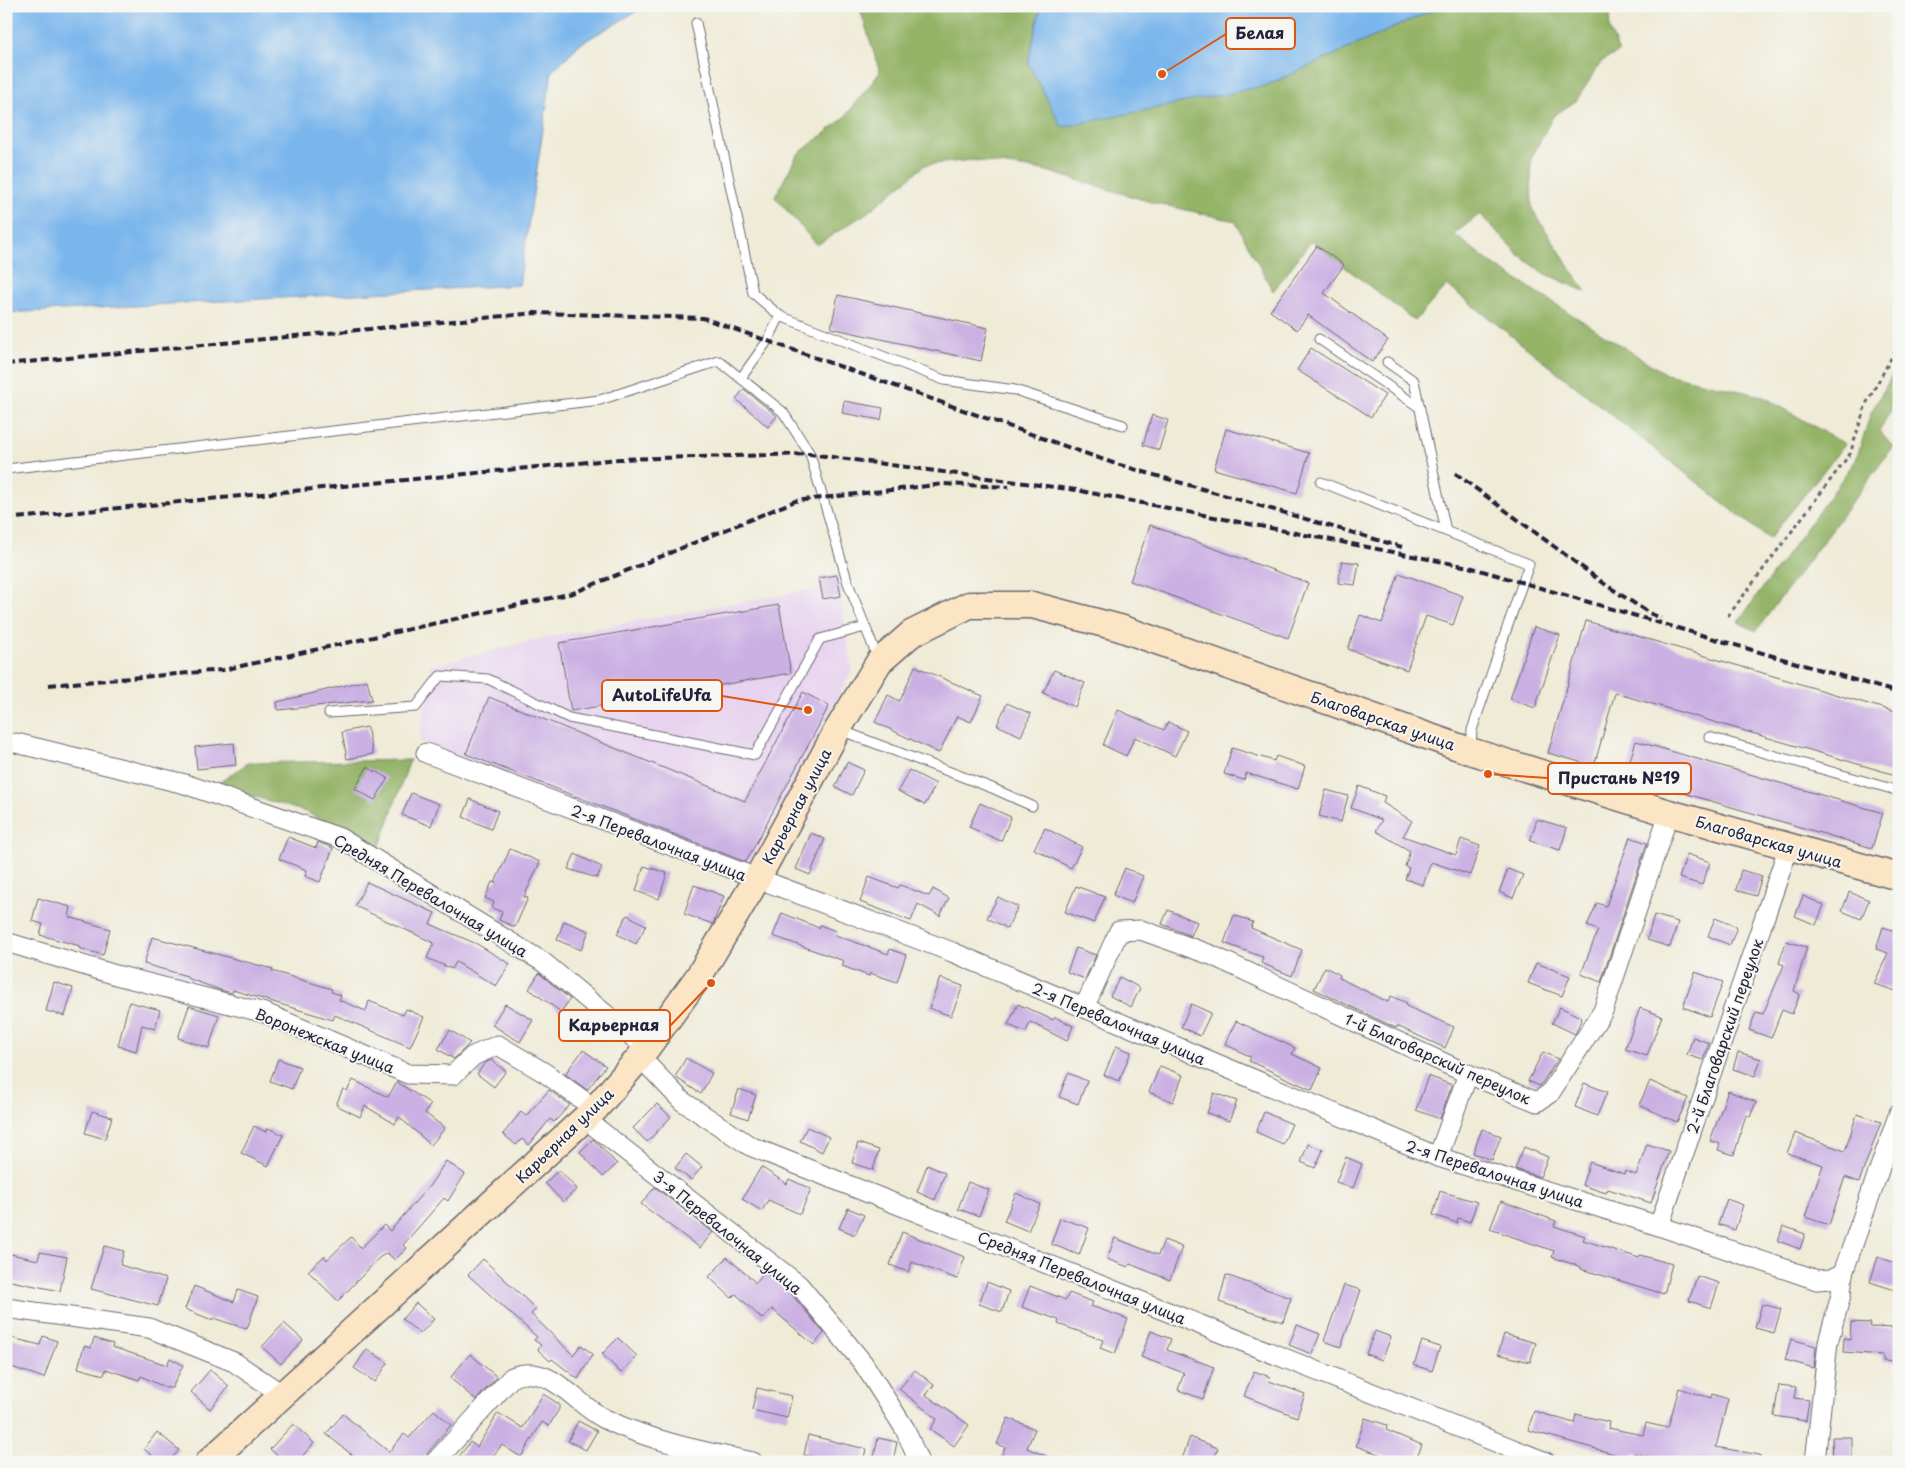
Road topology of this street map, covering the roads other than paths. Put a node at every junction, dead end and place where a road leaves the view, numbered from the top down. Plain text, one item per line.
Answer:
1 (696, 23) dead end
2 (780, 316) junction
3 (1319, 339) dead end
4 (1387, 362) dead end
5 (741, 378) junction
6 (1419, 407) junction
7 (1123, 425) dead end
8 (6, 468) edge
9 (1321, 482) dead end
10 (1446, 532) junction
11 (865, 627) junction
12 (879, 662) junction
13 (329, 714) dead end
14 (838, 729) junction
15 (1709, 737) dead end
16 (11, 743) edge
17 (1470, 751) junction
18 (426, 753) dead end
19 (1899, 791) edge
20 (1032, 806) dead end
21 (1669, 812) junction
22 (1789, 846) junction
23 (1899, 877) edge
24 (756, 879) junction
25 (6, 942) edge
26 (1084, 1008) junction
27 (643, 1052) junction
28 (1468, 1074) junction
29 (1899, 1113) edge
30 (590, 1114) junction
31 (1438, 1157) junction
32 (1659, 1226) junction
33 (1843, 1274) junction
34 (6, 1308) edge
35 (283, 1395) junction
36 (209, 1462) edge
37 (435, 1462) edge
38 (752, 1462) edge
39 (918, 1462) edge
40 (1546, 1462) edge
41 (1815, 1462) edge

1 - 2 lane
2 - 5 lane
2 - 7 lane
3 - 6 lane
4 - 6 lane
5 - 8 lane
5 - 11 lane
6 - 10 lane
9 - 10 lane
10 - 17 lane
11 - 12 lane
11 - 13 lane
12 - 14 street, Карьерная улица
12 - 17 street, Благоварская улица
14 - 20 lane
14 - 24 street, Карьерная улица
15 - 19 lane
16 - 27 street, Средняя Перевалочная улица
17 - 21 street, Благоварская улица
18 - 24 street, 2-я Перевалочная улица
21 - 22 street, Благоварская улица
21 - 28 street, 1-й Благоварский переулок
22 - 23 street, Благоварская улица
22 - 32 street, 2-й Благоварский переулок
24 - 26 street, 2-я Перевалочная улица
24 - 27 street, Карьерная улица
25 - 30 street, Воронежская улица
26 - 28 street, 1-й Благоварский переулок
26 - 31 street, 2-я Перевалочная улица
27 - 30 street, Карьерная улица
27 - 40 street, Средняя Перевалочная улица
28 - 31 street
29 - 33 street
30 - 35 street, Карьерная улица
30 - 39 street, 3-я Перевалочная улица
31 - 32 street, 2-я Перевалочная улица
32 - 33 street, 2-я Перевалочная улица
33 - 41 street
34 - 35 street
35 - 36 street, Карьерная улица
37 - 38 street

